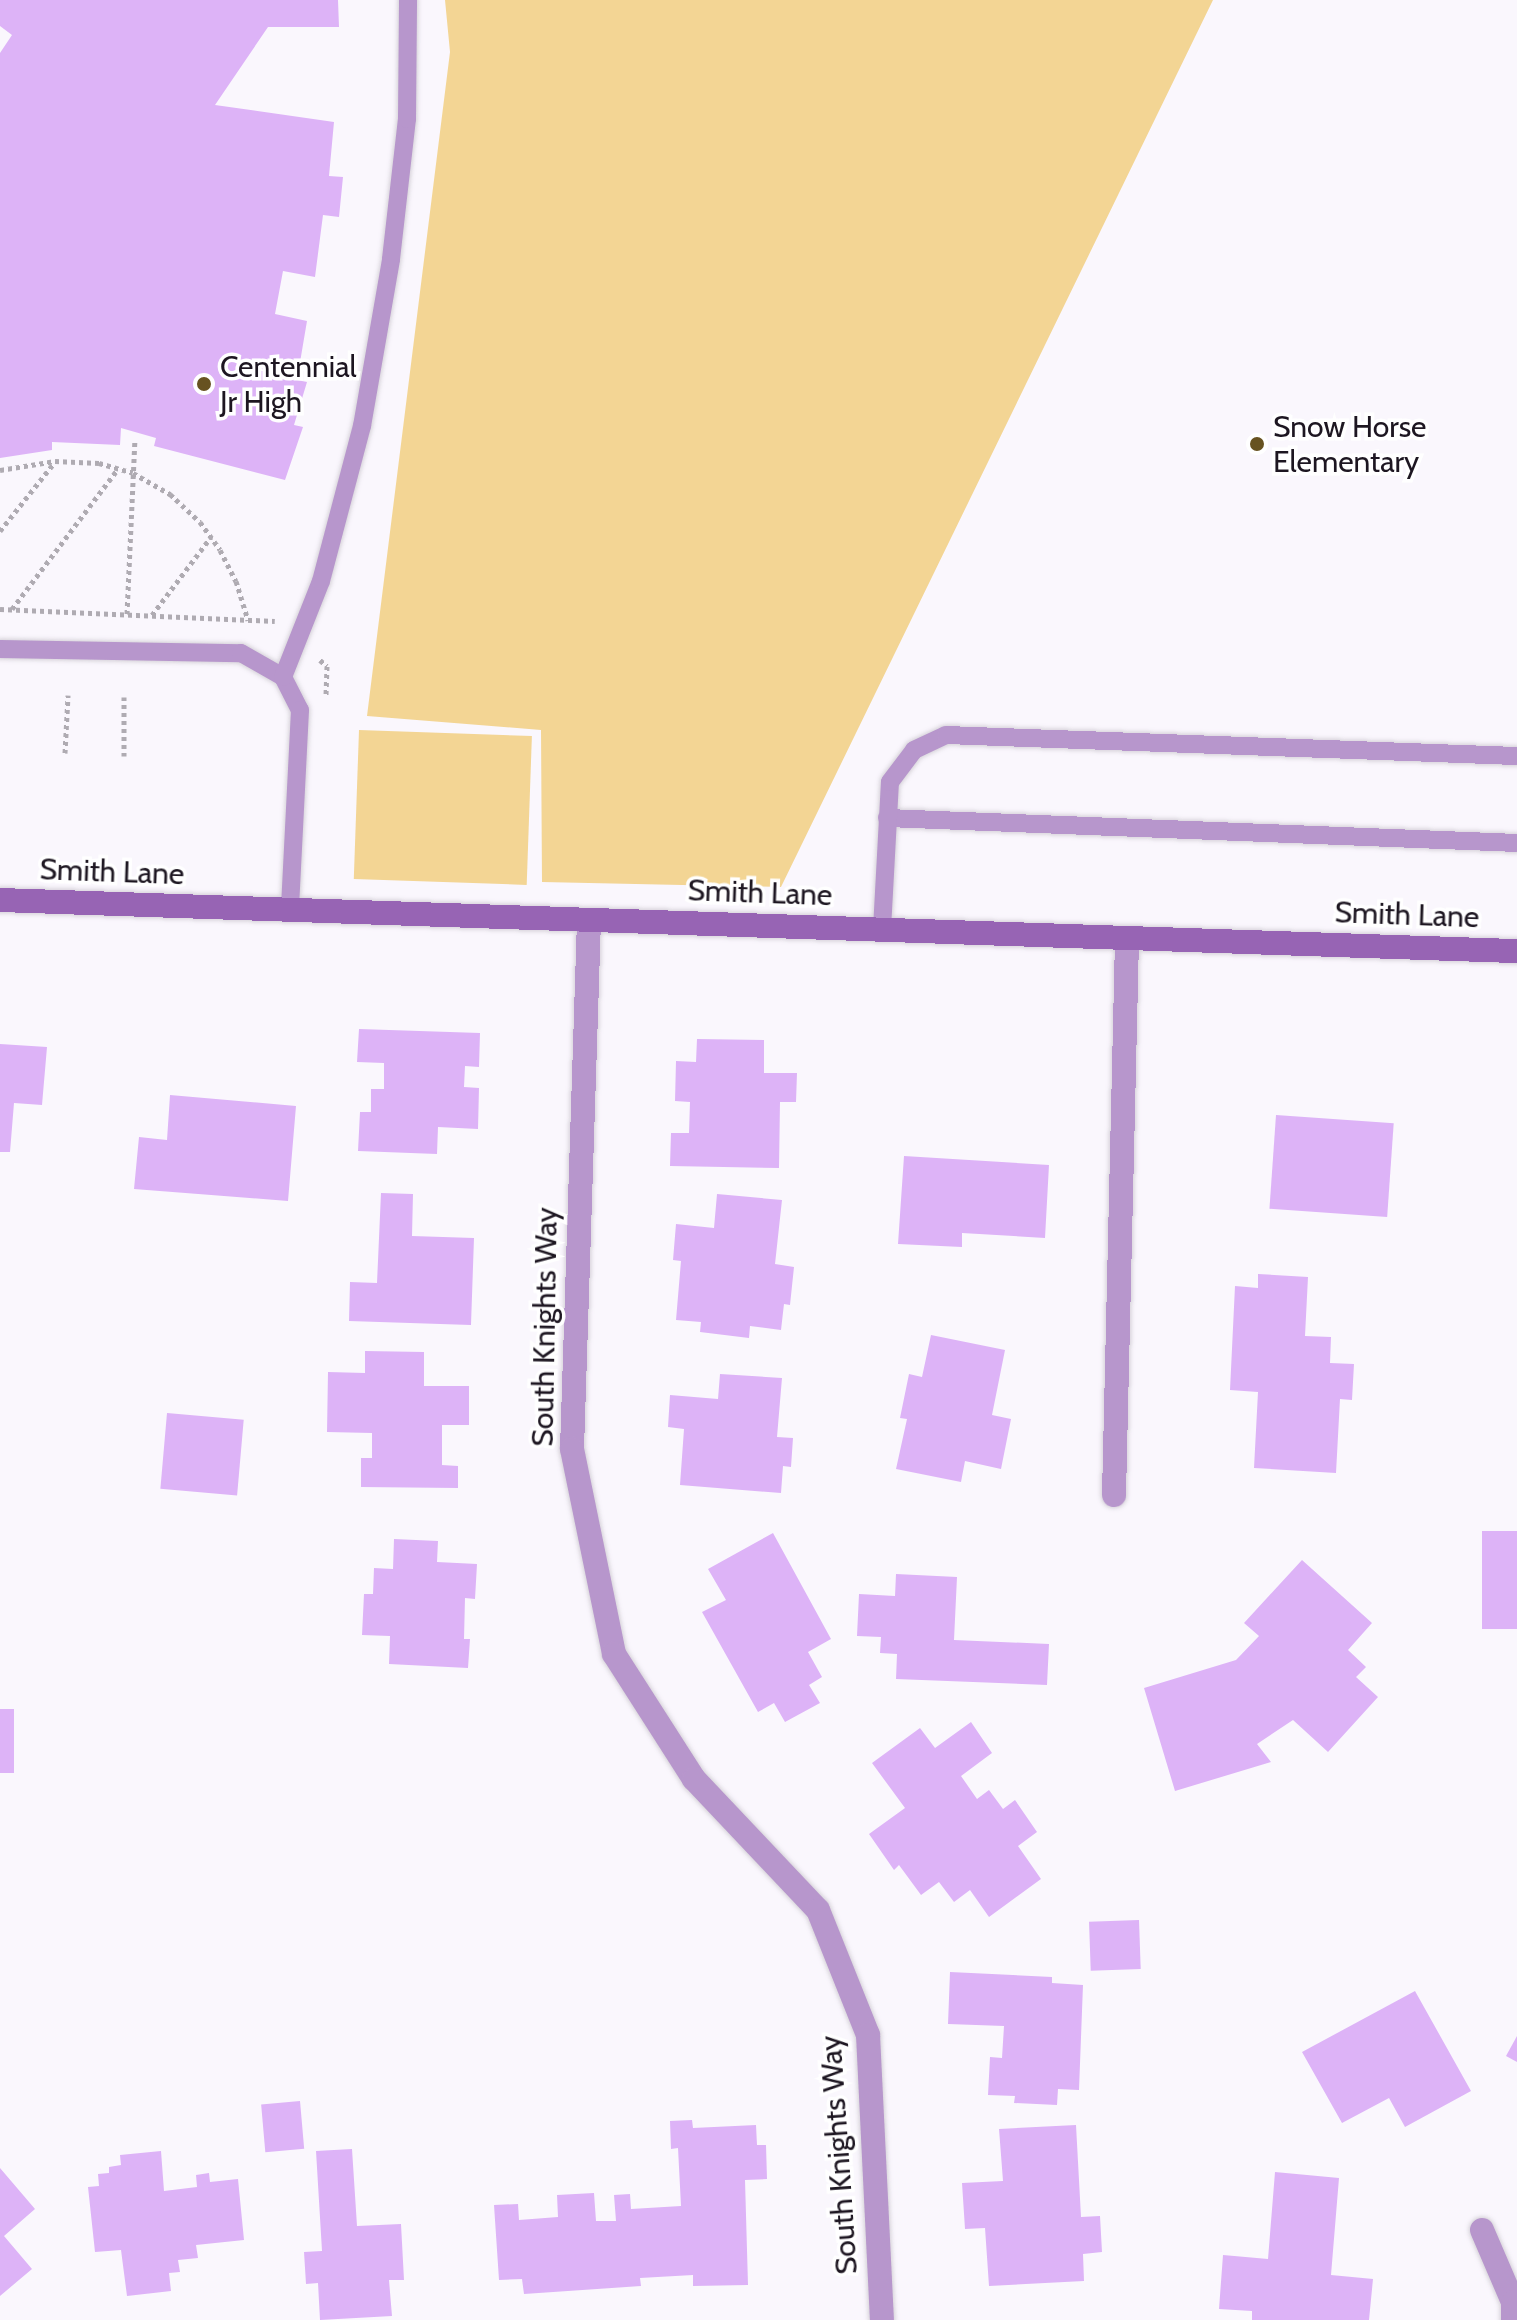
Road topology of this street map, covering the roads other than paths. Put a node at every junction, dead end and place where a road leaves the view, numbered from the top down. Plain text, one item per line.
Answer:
1 (408, 0) edge
2 (0, 649) edge
3 (283, 677) junction
4 (1517, 756) edge
5 (887, 818) junction
6 (1517, 843) edge
7 (0, 900) edge
8 (290, 909) junction
9 (589, 920) junction
10 (882, 929) junction
11 (1127, 938) junction
12 (1517, 951) edge
13 (1114, 1495) dead end
14 (1482, 2230) dead end
15 (882, 2320) edge
16 (1513, 2320) edge

1 - 3 lane
2 - 3 lane
3 - 8 lane
4 - 5 lane
5 - 6 lane
5 - 10 lane
7 - 8 street, Smith Lane
8 - 9 street, Smith Lane
9 - 10 street, Smith Lane
9 - 15 street, South Knights Way
10 - 11 street, Smith Lane
11 - 12 street, Smith Lane
11 - 13 street
14 - 16 street

